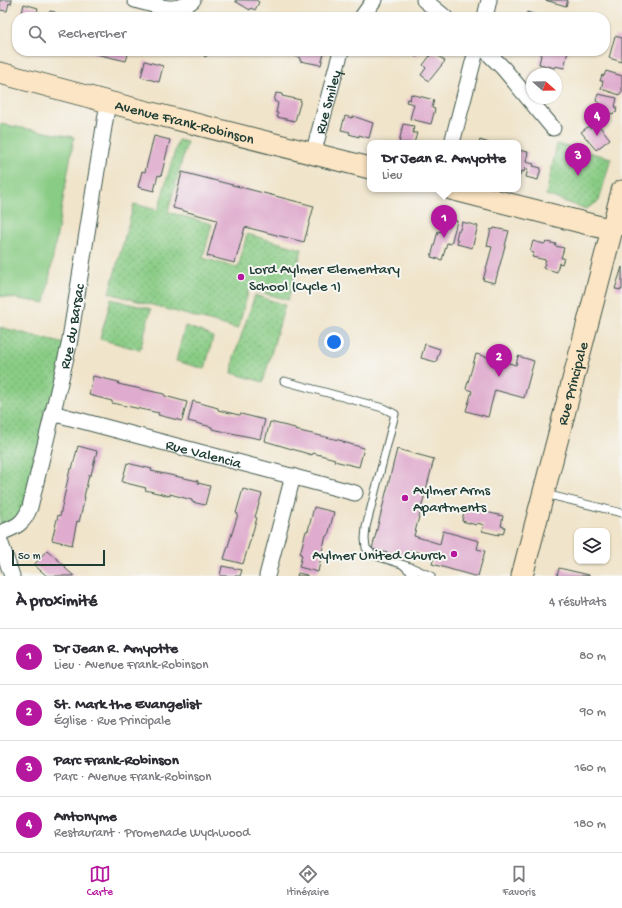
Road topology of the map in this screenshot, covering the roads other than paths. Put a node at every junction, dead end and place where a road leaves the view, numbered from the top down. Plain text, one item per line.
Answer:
1 (135, 0) edge
2 (193, 0) edge
3 (374, 0) edge
4 (424, 0) edge
5 (489, 0) edge
6 (366, 12) edge
7 (439, 12) edge
8 (486, 12) edge
9 (340, 56) edge
10 (475, 56) edge
11 (491, 56) edge
12 (0, 73) edge
13 (108, 102) junction
14 (553, 128) dead end
15 (453, 140) edge
16 (313, 154) junction
17 (367, 167) edge
18 (622, 191) edge
19 (463, 192) edge
20 (617, 231) edge
21 (284, 381) dead end
22 (52, 413) junction
23 (293, 476) junction
24 (355, 493) dead end
25 (543, 494) junction
26 (622, 513) edge
27 (0, 533) edge
28 (0, 541) edge
29 (402, 564) junction
30 (12, 576) edge
31 (267, 576) edge
32 (415, 576) edge
33 (431, 576) edge
34 (522, 576) edge

1 - 2 street
3 - 6 street
4 - 7 street
5 - 8 street
9 - 16 street, Rue Smiley
10 - 15 street
11 - 14 street
12 - 13 main road, Avenue Frank-Robinson
13 - 16 main road, Avenue Frank-Robinson
13 - 22 street, Rue du Barsac
16 - 17 main road, Avenue Frank-Robinson
18 - 20 main road, Rue Principale
19 - 20 main road
20 - 25 main road, Rue Principale
21 - 29 lane
22 - 23 street, Rue Valencia
22 - 27 street, Rue du Barsac
23 - 24 street, Rue Valencia
23 - 31 street
25 - 26 lane
25 - 34 main road, Rue Principale
28 - 30 street
29 - 32 lane
29 - 33 lane

